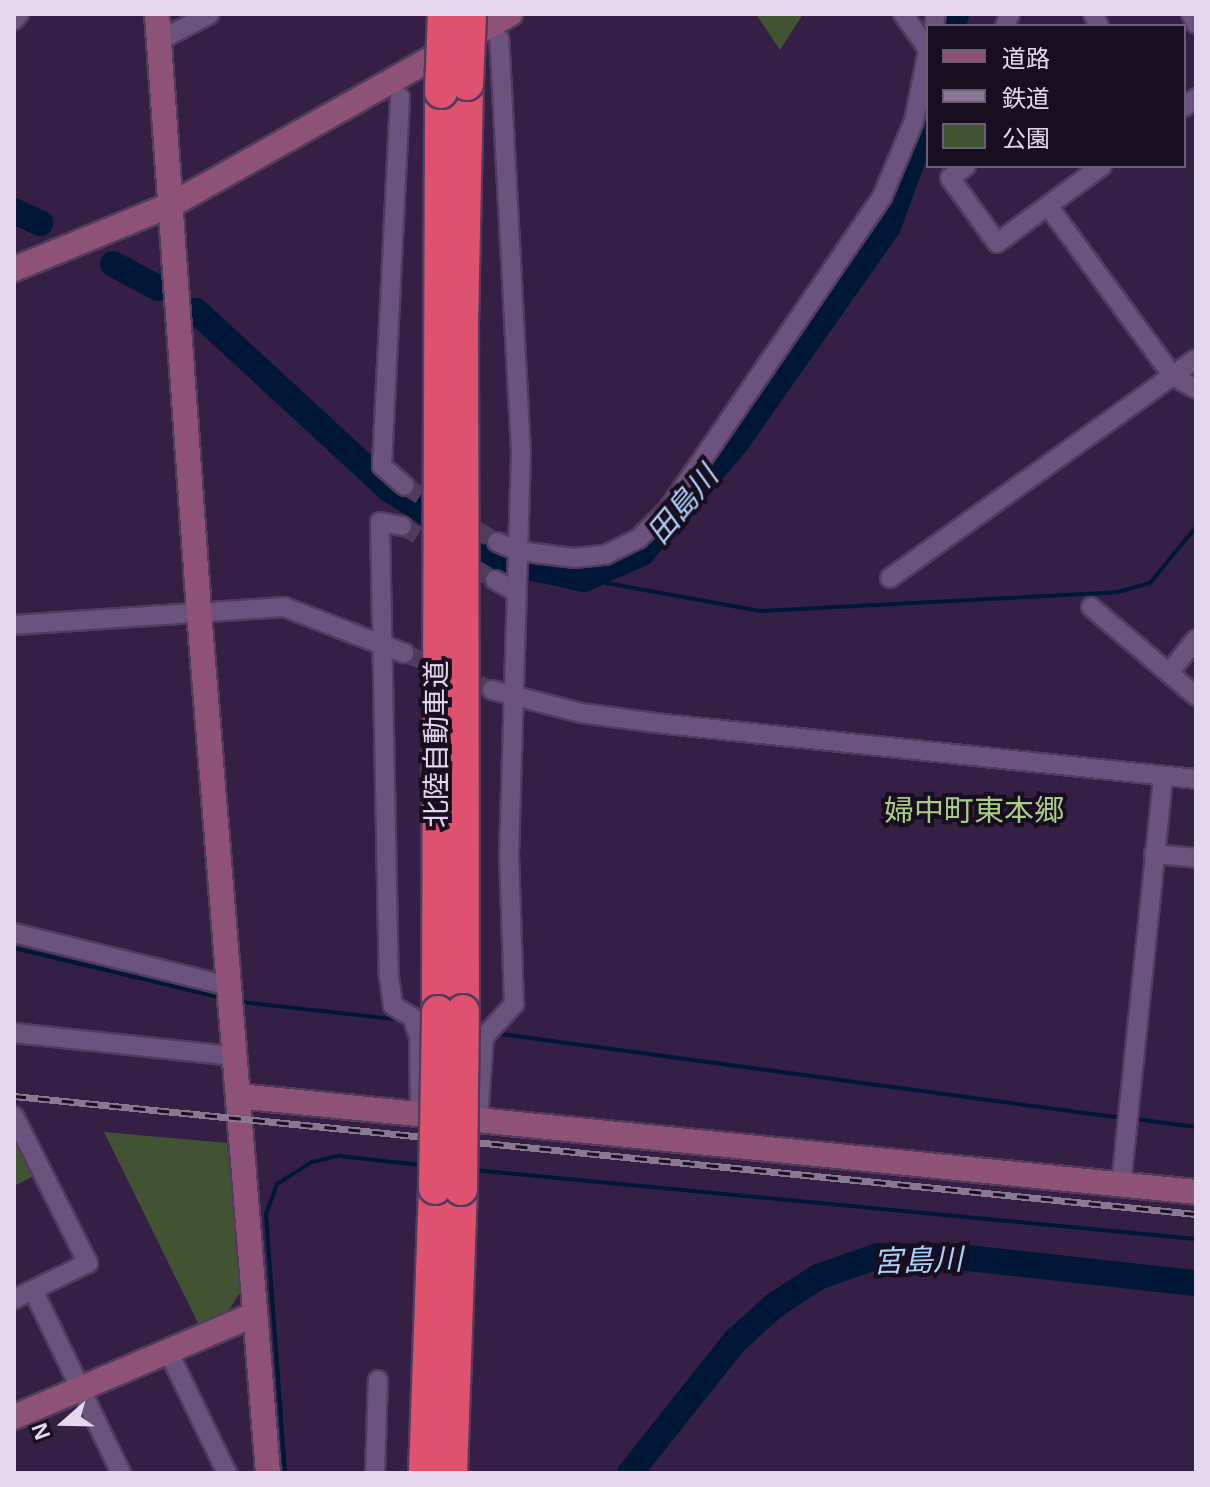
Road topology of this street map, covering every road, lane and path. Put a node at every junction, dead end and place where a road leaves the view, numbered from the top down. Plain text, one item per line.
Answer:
1 (19, 14) edge
2 (157, 14) edge
3 (210, 14) edge
4 (444, 14) edge
5 (470, 14) edge
6 (510, 14) edge
7 (903, 14) edge
8 (1191, 14) edge
9 (14, 20) edge
10 (1196, 24) edge
11 (499, 39) dead end
12 (160, 40) junction
13 (926, 46) edge
14 (926, 59) edge
15 (454, 88) junction
16 (400, 97) dead end
17 (963, 168) edge
18 (1094, 168) edge
19 (173, 204) junction
20 (1048, 206) junction
21 (14, 269) edge
22 (1196, 359) edge
23 (1173, 376) junction
24 (1196, 389) edge
25 (405, 486) tunnel mouth
26 (402, 526) dead end
27 (497, 542) tunnel mouth
28 (518, 551) junction
29 (890, 578) dead end
30 (495, 580) tunnel mouth
31 (517, 592) junction
32 (1091, 607) dead end
33 (199, 612) junction
34 (14, 625) edge
35 (1196, 639) edge
36 (380, 641) junction
37 (404, 653) tunnel mouth
38 (1169, 673) junction
39 (492, 690) tunnel mouth
40 (1196, 696) edge
41 (515, 697) junction
42 (1163, 777) junction
43 (1196, 779) edge
44 (1154, 854) junction
45 (1196, 858) edge
46 (14, 933) edge
47 (228, 986) junction
48 (14, 1033) edge
49 (234, 1056) junction
50 (238, 1096) junction
51 (420, 1114) junction
52 (14, 1116) edge
53 (478, 1120) junction
54 (1121, 1185) junction
55 (448, 1189) junction
56 (1196, 1192) edge
57 (33, 1290) junction
58 (14, 1299) edge
59 (255, 1314) junction
60 (168, 1351) junction
61 (378, 1380) dead end
62 (78, 1390) junction
63 (14, 1417) edge
64 (121, 1473) edge
65 (227, 1473) edge
66 (268, 1473) edge
67 (375, 1473) edge
68 (425, 1473) edge
69 (451, 1473) edge

1 - 9 street
2 - 12 street
3 - 12 street
4 - 15 highway, 北陸自動車道, bridge
5 - 15 highway, 北陸自動車道, bridge
6 - 19 street
7 - 13 street
8 - 10 street
11 - 28 street
12 - 19 street
14 - 28 street
15 - 55 highway, 北陸自動車道, bridge
16 - 25 street
17 - 20 street
18 - 20 street
19 - 21 street
19 - 33 street
20 - 23 street
22 - 23 street
23 - 24 street
23 - 29 street
26 - 36 street
27 - 28 street
28 - 31 street
30 - 31 street
31 - 41 street
32 - 38 street
33 - 34 street
33 - 36 street
33 - 47 street
35 - 38 street
36 - 37 street
36 - 51 street
38 - 40 street
39 - 41 street
41 - 42 street
41 - 53 street
42 - 43 street
42 - 44 street
44 - 45 street
44 - 54 street
46 - 47 street
47 - 49 street
48 - 49 street
49 - 50 street
50 - 51 street
50 - 59 street
51 - 53 street
52 - 57 street
53 - 54 street
54 - 56 street
55 - 68 highway, 北陸自動車道
55 - 69 highway, 北陸自動車道
57 - 58 street
57 - 62 street
59 - 60 street
59 - 66 street
60 - 62 street
60 - 65 street
61 - 67 street
62 - 63 street
62 - 64 street

